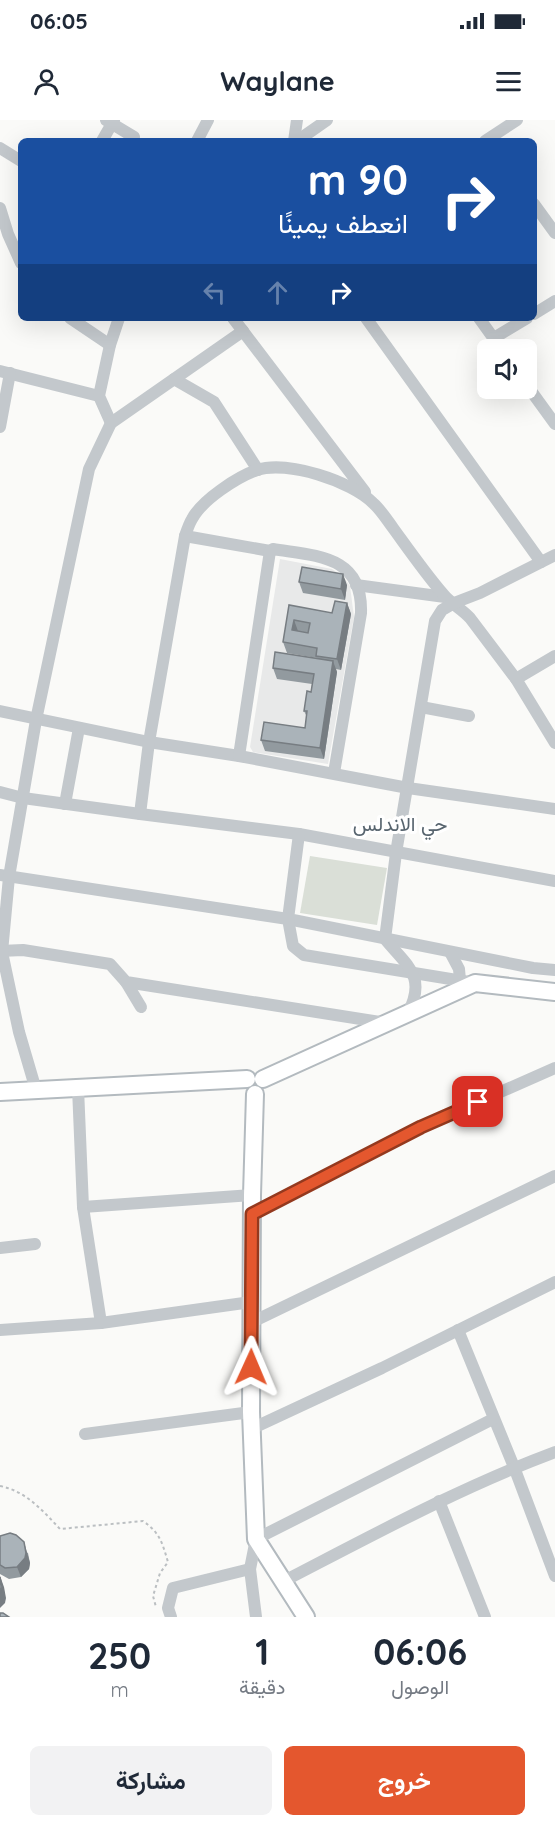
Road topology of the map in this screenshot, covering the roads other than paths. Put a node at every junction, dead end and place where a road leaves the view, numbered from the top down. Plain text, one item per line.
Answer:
1 (208, 120) edge
2 (297, 120) edge
3 (517, 120) edge
4 (110, 121) edge
5 (320, 122) edge
6 (134, 137) dead end
7 (103, 138) edge
8 (199, 138) edge
9 (296, 138) edge
10 (300, 138) edge
11 (490, 138) edge
12 (0, 148) edge
13 (18, 159) edge
14 (0, 208) edge
15 (537, 208) edge
16 (555, 233) edge
17 (18, 256) edge
18 (555, 301) edge
19 (537, 312) edge
20 (75, 321) edge
21 (118, 321) edge
22 (235, 321) edge
23 (368, 321) edge
24 (481, 321) edge
25 (522, 321) edge
26 (243, 331) junction
27 (494, 338) joint
28 (111, 345) junction
29 (5, 372) edge
30 (174, 379) junction
31 (99, 396) junction
32 (537, 399) edge
33 (111, 423) junction
34 (555, 423) edge
35 (0, 427) edge
36 (258, 470) junction
37 (373, 502) junction
38 (185, 536) junction
39 (270, 551) junction
40 (555, 555) edge
41 (541, 562) junction
42 (356, 585) junction
43 (449, 600) junction
44 (555, 656) edge
45 (516, 679) junction
46 (421, 707) junction
47 (0, 711) edge
48 (469, 716) dead end
49 (36, 720) junction
50 (79, 728) junction
51 (149, 742) junction
52 (555, 742) edge
53 (239, 756) junction
54 (334, 773) junction
55 (408, 788) junction
56 (0, 792) edge
57 (23, 798) junction
58 (65, 804) junction
59 (555, 810) edge
60 (140, 814) junction
61 (299, 834) junction
62 (396, 853) junction
63 (5, 876) edge
64 (555, 881) edge
65 (288, 920) junction
66 (385, 939) junction
67 (1, 952) edge
68 (450, 952) junction
69 (555, 970) edge
70 (412, 972) junction
71 (467, 981) junction
72 (126, 982) junction
73 (555, 992) edge
74 (141, 1008) dead end
75 (408, 1013) junction
76 (387, 1023) junction
77 (555, 1068) edge
78 (255, 1084) junction
79 (78, 1088) junction
80 (36, 1090) junction
81 (0, 1092) edge
82 (555, 1176) edge
83 (252, 1195) junction
84 (83, 1207) junction
85 (252, 1214) junction
86 (35, 1244) dead end
87 (0, 1248) edge
88 (555, 1282) edge
89 (251, 1302) junction
90 (252, 1322) junction
91 (101, 1323) junction
92 (0, 1330) edge
93 (458, 1330) junction
94 (493, 1419) junction
95 (251, 1420) junction
96 (85, 1434) dead end
97 (555, 1452) edge
98 (514, 1467) junction
99 (439, 1501) junction
100 (256, 1539) junction
101 (250, 1569) junction
102 (554, 1570) edge
103 (284, 1581) junction
104 (165, 1617) edge
105 (256, 1617) edge
106 (306, 1617) edge
107 (485, 1617) edge

1 - 8 street
2 - 9 street
3 - 11 street
4 - 6 street
4 - 7 street
5 - 10 street
12 - 13 street
14 - 17 street
15 - 16 street
18 - 19 street
20 - 28 street
21 - 28 street
22 - 26 street
23 - 41 street
24 - 27 street
25 - 27 street
26 - 30 street
26 - 37 street
28 - 31 street
29 - 31 street
29 - 35 street
30 - 33 street
30 - 36 street
31 - 33 street
32 - 34 street
33 - 49 street
36 - 37 street
36 - 38 street
37 - 43 street
38 - 39 street
38 - 51 street
39 - 42 street
39 - 53 street
40 - 41 street
41 - 43 street
42 - 43 street
42 - 54 street
43 - 45 street
43 - 46 street
44 - 45 street
45 - 52 street
46 - 48 street
46 - 55 street
47 - 49 street
49 - 50 street
49 - 57 street
50 - 51 street
50 - 58 street
51 - 53 street
51 - 60 street
53 - 54 street
54 - 55 street
55 - 59 street
55 - 62 street
56 - 57 street
57 - 58 street
57 - 63 street
58 - 60 street
60 - 61 street
61 - 62 street
61 - 65 street
62 - 64 street
62 - 66 street
63 - 65 street
63 - 67 street
65 - 66 street
65 - 70 street
66 - 68 street
66 - 70 street
67 - 72 street
67 - 80 street
68 - 69 street
68 - 71 street
70 - 71 street
70 - 75 street
71 - 73 main road
71 - 75 main road
72 - 74 street
72 - 76 street
75 - 76 main road
76 - 78 main road
77 - 85 street
78 - 79 main road
78 - 83 main road
79 - 80 main road
79 - 84 street
80 - 81 main road
82 - 90 street
83 - 84 street
83 - 85 main road
84 - 91 street
85 - 89 main road
86 - 87 street
88 - 93 street
89 - 90 main road
89 - 91 street
90 - 95 main road
91 - 92 street
93 - 94 street
93 - 95 street
94 - 98 street
94 - 100 street
95 - 96 street
95 - 100 main road
97 - 98 street
98 - 99 street
98 - 102 street
99 - 103 street
99 - 107 street
100 - 101 street
100 - 103 main road
101 - 104 street
101 - 105 street
103 - 106 main road

